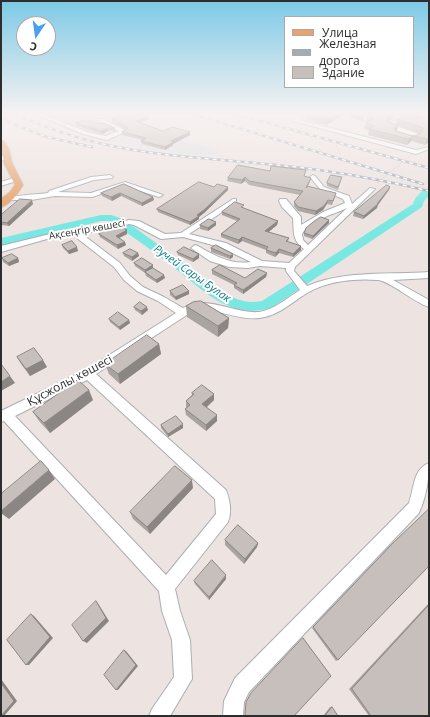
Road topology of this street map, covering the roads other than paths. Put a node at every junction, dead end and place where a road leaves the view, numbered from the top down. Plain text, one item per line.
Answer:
1 (3, 146) edge
2 (396, 146) edge
3 (427, 148) dead end
4 (4, 158) edge
5 (110, 177) dead end
6 (313, 177) dead end
7 (18, 182) junction
8 (1, 184) edge
9 (374, 186) road end
10 (160, 195) dead end
11 (36, 198) junction
12 (4, 201) edge
13 (283, 201) dead end
14 (233, 202) edge
15 (298, 232) junction
16 (76, 233) junction
17 (183, 235) junction
18 (195, 248) dead end
19 (1, 249) edge
20 (309, 249) junction
21 (260, 263) junction
22 (291, 266) junction
23 (429, 275) edge
24 (382, 278) junction
25 (305, 290) junction
26 (429, 304) edge
27 (182, 312) junction
28 (88, 374) junction
29 (4, 416) edge
30 (429, 469) edge
31 (166, 587) junction
32 (159, 716) edge
33 (233, 716) edge

1 - 4 main road
2 - 3 street
4 - 7 main road
5 - 11 street
6 - 15 street
7 - 8 street
7 - 12 main road
9 - 20 street
10 - 11 street
11 - 12 street
13 - 15 street
14 - 17 street, Ақсеңгір көшесі
15 - 20 street
16 - 17 street, Ақсеңгір көшесі
16 - 19 street, Ақсеңгір көшесі
16 - 27 street
17 - 21 street
18 - 21 street
20 - 22 street
21 - 22 street
22 - 25 street
23 - 24 street, Құсжолы көшесі
24 - 25 street, Құсжолы көшесі
24 - 26 street
25 - 27 street, Құсжолы көшесі
27 - 28 street, Құсжолы көшесі
28 - 29 street, Құсжолы көшесі
28 - 31 street
29 - 31 street
30 - 33 street
31 - 32 street

